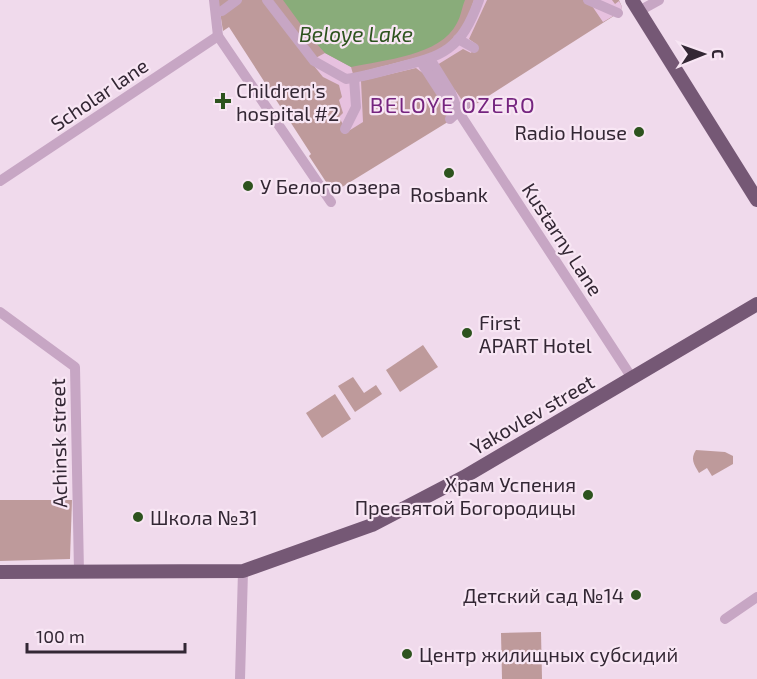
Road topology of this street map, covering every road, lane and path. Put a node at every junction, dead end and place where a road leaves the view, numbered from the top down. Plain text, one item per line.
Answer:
1 (214, 0) edge
2 (237, 0) edge
3 (265, 0) edge
4 (479, 0) edge
5 (659, 0) edge
6 (591, 2) edge
7 (616, 6) edge
8 (222, 11) dead end
9 (218, 36) junction
10 (458, 39) junction
11 (474, 48) dead end
12 (427, 63) junction
13 (354, 78) junction
14 (448, 97) junction
15 (345, 129) dead end
16 (0, 182) edge
17 (757, 200) edge
18 (331, 202) dead end
19 (757, 304) edge
20 (0, 312) edge
21 (632, 378) junction
22 (243, 571) junction
23 (0, 572) edge
24 (79, 572) junction
25 (757, 597) edge
26 (725, 618) dead end
27 (240, 679) edge

1 - 9 street
2 - 8 street
3 - 13 street
4 - 10 street
5 - 7 street
6 - 7 street
7 - 17 main road
9 - 16 street, Scholar lane
9 - 18 street
10 - 11 street
10 - 12 street
12 - 13 street
12 - 14 street
12 - 14 street
13 - 15 street
14 - 21 street, Kustarny Lane
19 - 21 main road, Yakovlev street
20 - 24 street, Achinsk street
21 - 22 main road, Yakovlev street
22 - 24 main road, Yakovlev street
22 - 27 street
23 - 24 main road, Yakovlev street
25 - 26 street

